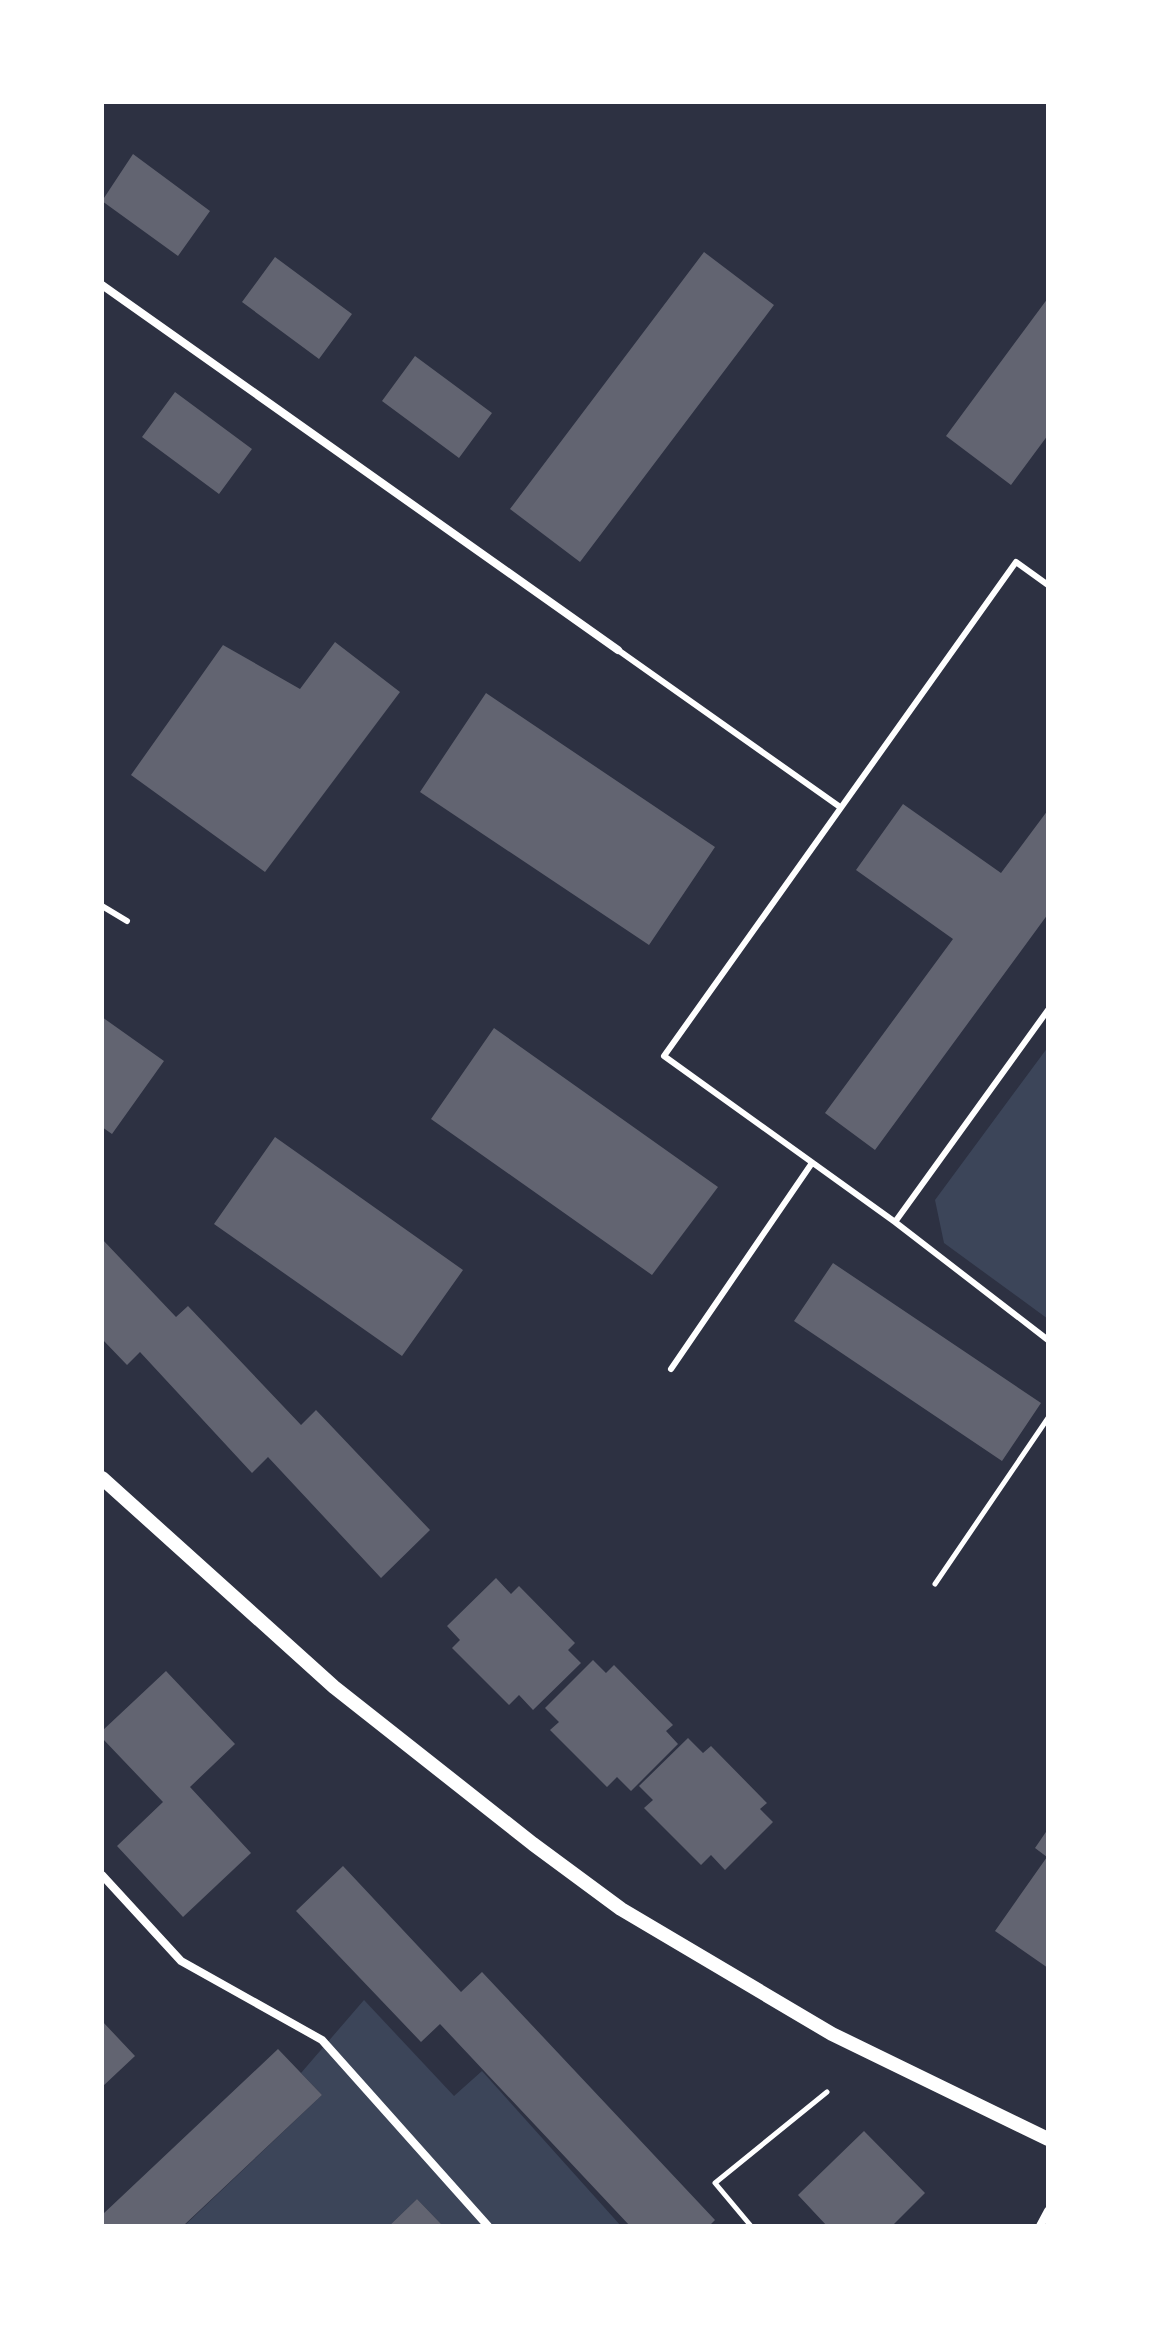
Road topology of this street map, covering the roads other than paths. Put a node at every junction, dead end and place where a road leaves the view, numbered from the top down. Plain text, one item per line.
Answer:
1 (102, 285) edge
2 (1048, 585) edge
3 (618, 650) joint
4 (840, 807) junction
5 (102, 906) edge
6 (127, 921) dead end
7 (1048, 1010) edge
8 (812, 1163) junction
9 (895, 1222) junction
10 (1048, 1340) edge
11 (671, 1369) dead end
12 (102, 1478) edge
13 (102, 1875) edge
14 (1048, 2139) edge
15 (1048, 2211) edge
16 (488, 2226) edge
17 (1040, 2226) edge

1 - 3 street
2 - 4 lane
3 - 4 lane
4 - 8 lane
5 - 6 lane
7 - 9 lane
8 - 9 lane
8 - 11 lane
9 - 10 lane
12 - 14 street
13 - 16 street
15 - 17 street

